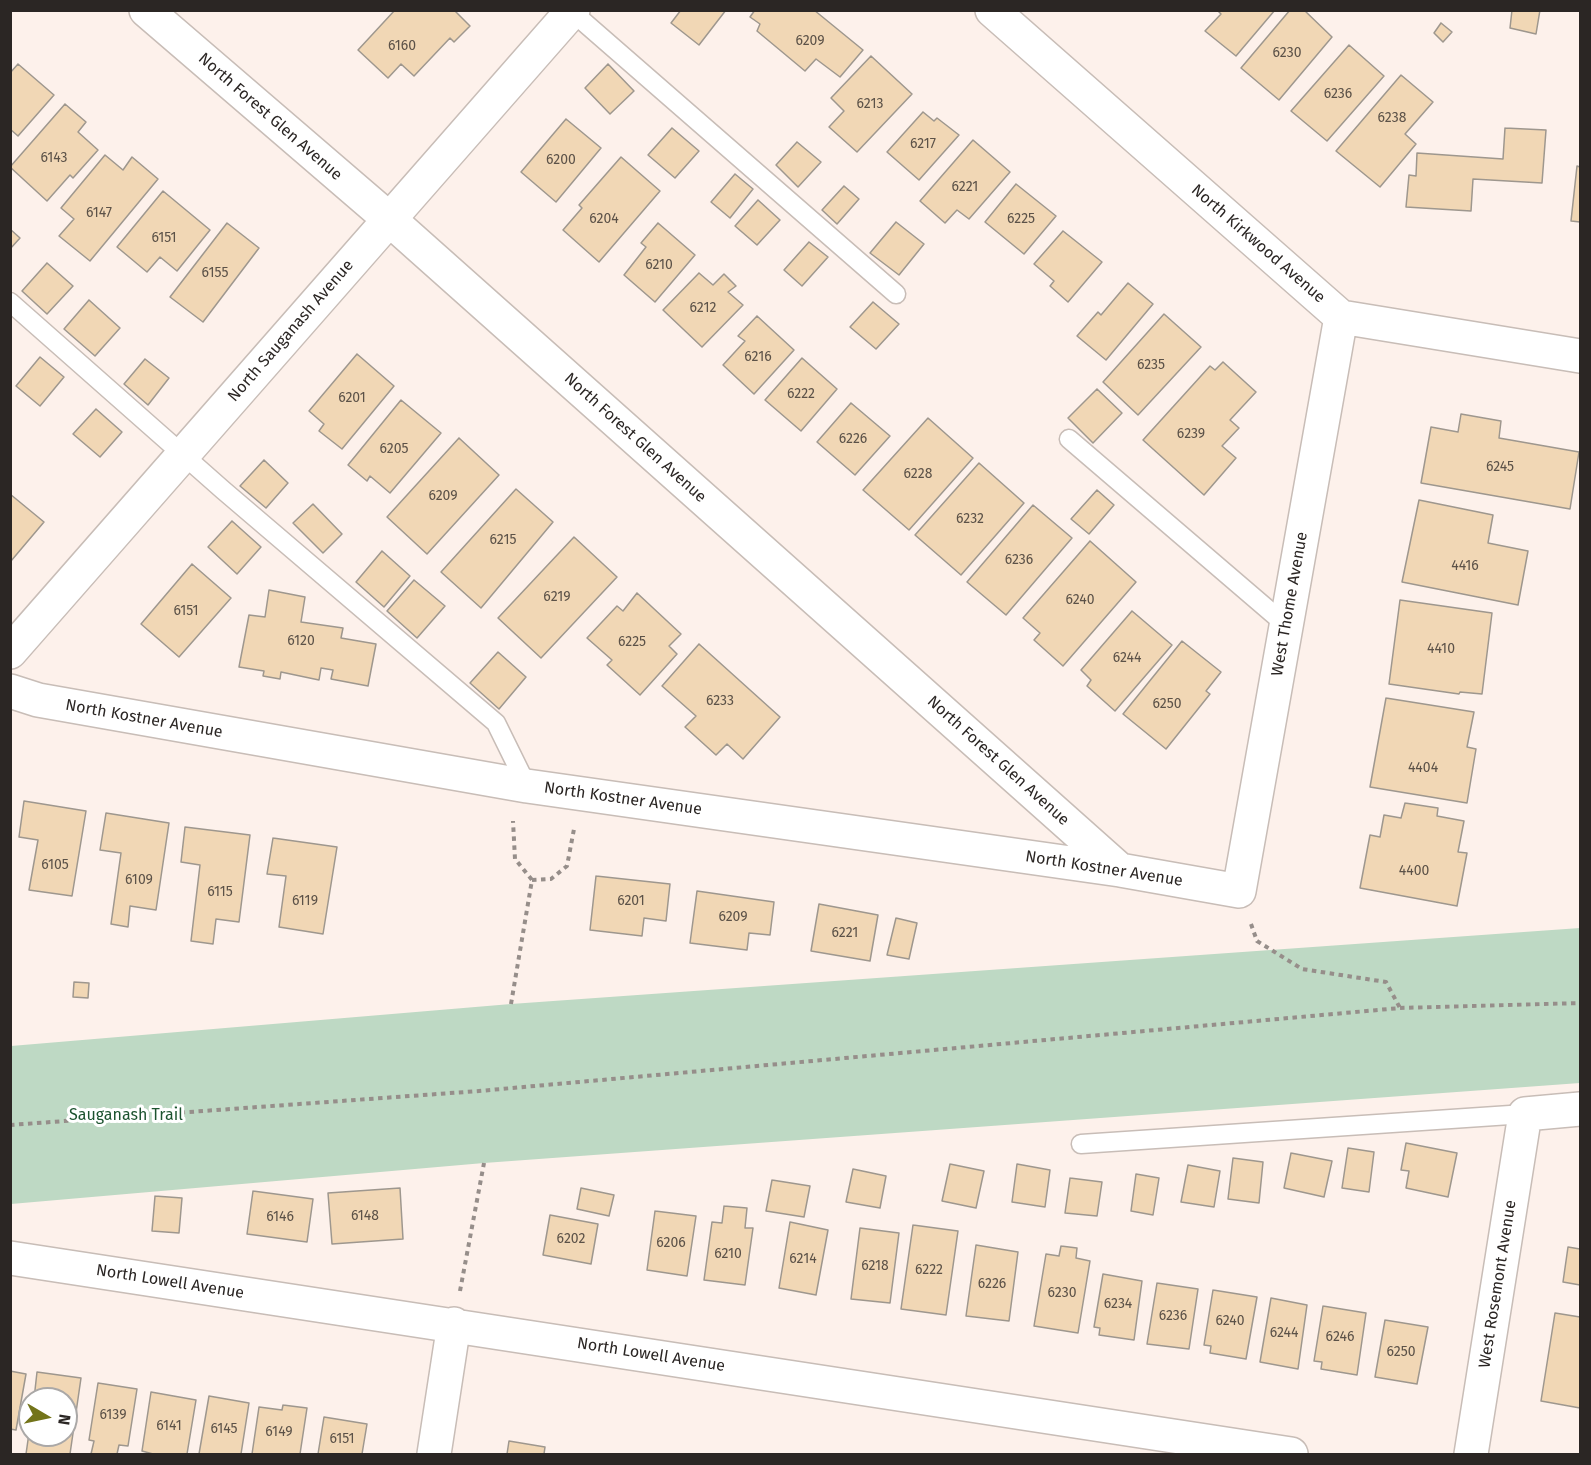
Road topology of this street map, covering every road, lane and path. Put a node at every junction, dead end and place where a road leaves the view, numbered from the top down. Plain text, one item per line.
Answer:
1 (146, 10) edge
2 (992, 10) edge
3 (572, 11) edge
4 (389, 219) junction
5 (896, 294) dead end
6 (10, 302) edge
7 (1341, 317) junction
8 (1581, 356) edge
9 (1069, 439) dead end
10 (182, 454) junction
11 (1286, 625) junction
12 (10, 652) edge
13 (10, 691) edge
14 (527, 786) junction
15 (513, 820) dead end
16 (574, 829) dead end
17 (1120, 870) junction
18 (532, 880) junction
19 (1239, 891) junction
20 (1581, 1003) edge
21 (511, 1004) dead end
22 (1400, 1008) junction
23 (1581, 1109) edge
24 (1525, 1114) junction
25 (10, 1125) edge
26 (1081, 1144) dead end
27 (484, 1163) dead end
28 (10, 1258) edge
29 (454, 1324) junction
30 (434, 1455) edge
31 (1291, 1455) edge
32 (1471, 1455) edge

1 - 4 street, North Forest Glen Avenue
2 - 7 street, North Kirkwood Avenue
3 - 4 street, North Sauganash Avenue
3 - 5 lane
4 - 10 street, North Sauganash Avenue
4 - 17 street, North Forest Glen Avenue
6 - 10 lane
7 - 8 street, North Kirkwood Avenue
7 - 11 street, West Thome Avenue
9 - 11 lane
10 - 12 street, North Sauganash Avenue
10 - 14 lane
11 - 19 street, West Thome Avenue
13 - 14 street, North Kostner Avenue
14 - 17 street, North Kostner Avenue
15 - 18 path
16 - 18 path
17 - 19 street, North Kostner Avenue
18 - 21 path
19 - 22 path
20 - 22 path
22 - 25 path
23 - 24 street
24 - 26 lane
24 - 32 street, West Rosemont Avenue
27 - 29 path
28 - 29 street, North Lowell Avenue
29 - 30 street
29 - 31 street, North Lowell Avenue

